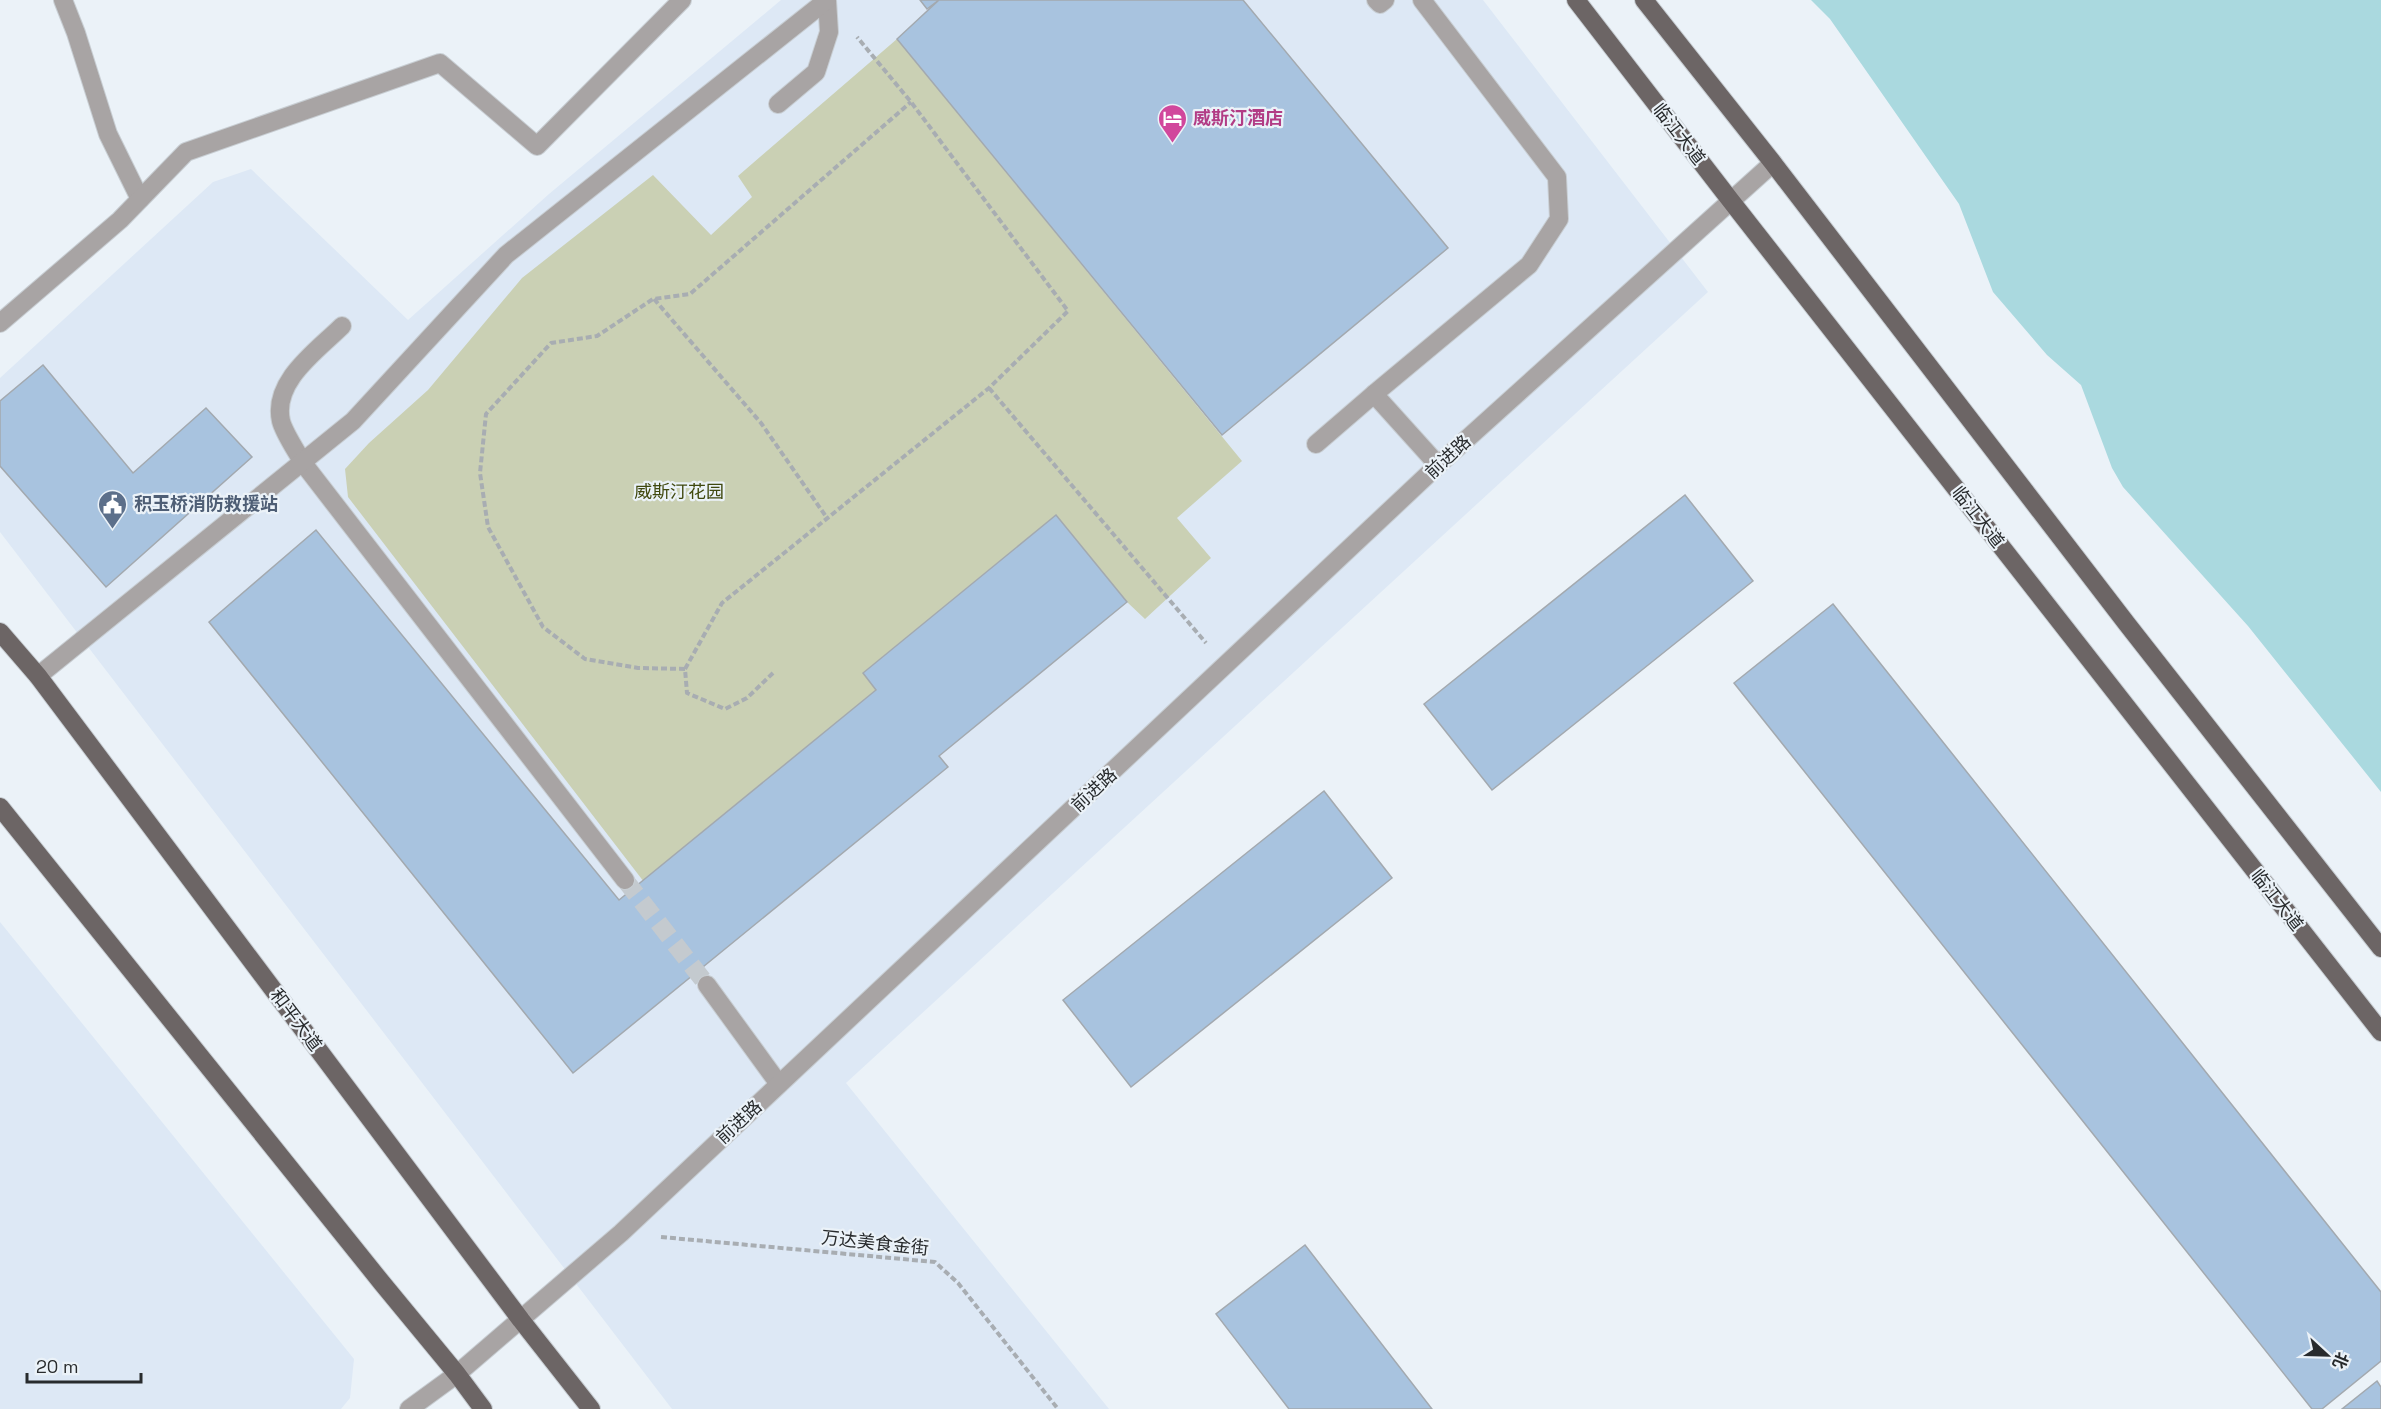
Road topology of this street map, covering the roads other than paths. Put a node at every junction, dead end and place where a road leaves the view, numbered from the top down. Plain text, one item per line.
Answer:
1 (63, 0) edge
2 (682, 0) edge
3 (827, 0) edge
4 (1376, 0) edge
5 (1384, 0) edge
6 (1422, 0) edge
7 (1576, 0) edge
8 (1644, 0) edge
9 (778, 104) dead end
10 (1773, 163) junction
11 (140, 199) junction
12 (1731, 201) junction
13 (0, 323) edge
14 (342, 326) dead end
15 (1374, 394) junction
16 (1316, 444) dead end
17 (303, 463) junction
18 (1438, 465) junction
19 (0, 632) edge
20 (38, 676) junction
21 (0, 807) edge
22 (626, 880) tunnel mouth
23 (2381, 948) edge
24 (706, 985) tunnel mouth
25 (2381, 1032) edge
26 (779, 1084) junction
27 (521, 1320) junction
28 (457, 1374) junction
29 (409, 1409) edge
30 (483, 1409) edge
31 (591, 1409) edge

1 - 11 street
2 - 11 street
3 - 9 street
3 - 17 street
4 - 5 street
6 - 15 street
7 - 12 main road, 临江大道
8 - 10 main road
10 - 12 street, 前进路
10 - 23 main road
11 - 13 street
12 - 18 street, 前进路
12 - 25 main road, 临江大道
14 - 17 street
15 - 16 street
15 - 18 street
17 - 20 street
17 - 22 street
18 - 26 street, 前进路
19 - 20 main road, 和平大道
20 - 27 main road, 和平大道
21 - 28 main road
24 - 26 street
26 - 27 street, 前进路
27 - 28 street, 前进路
27 - 31 main road, 和平大道
28 - 29 street, 前进路
28 - 30 main road

